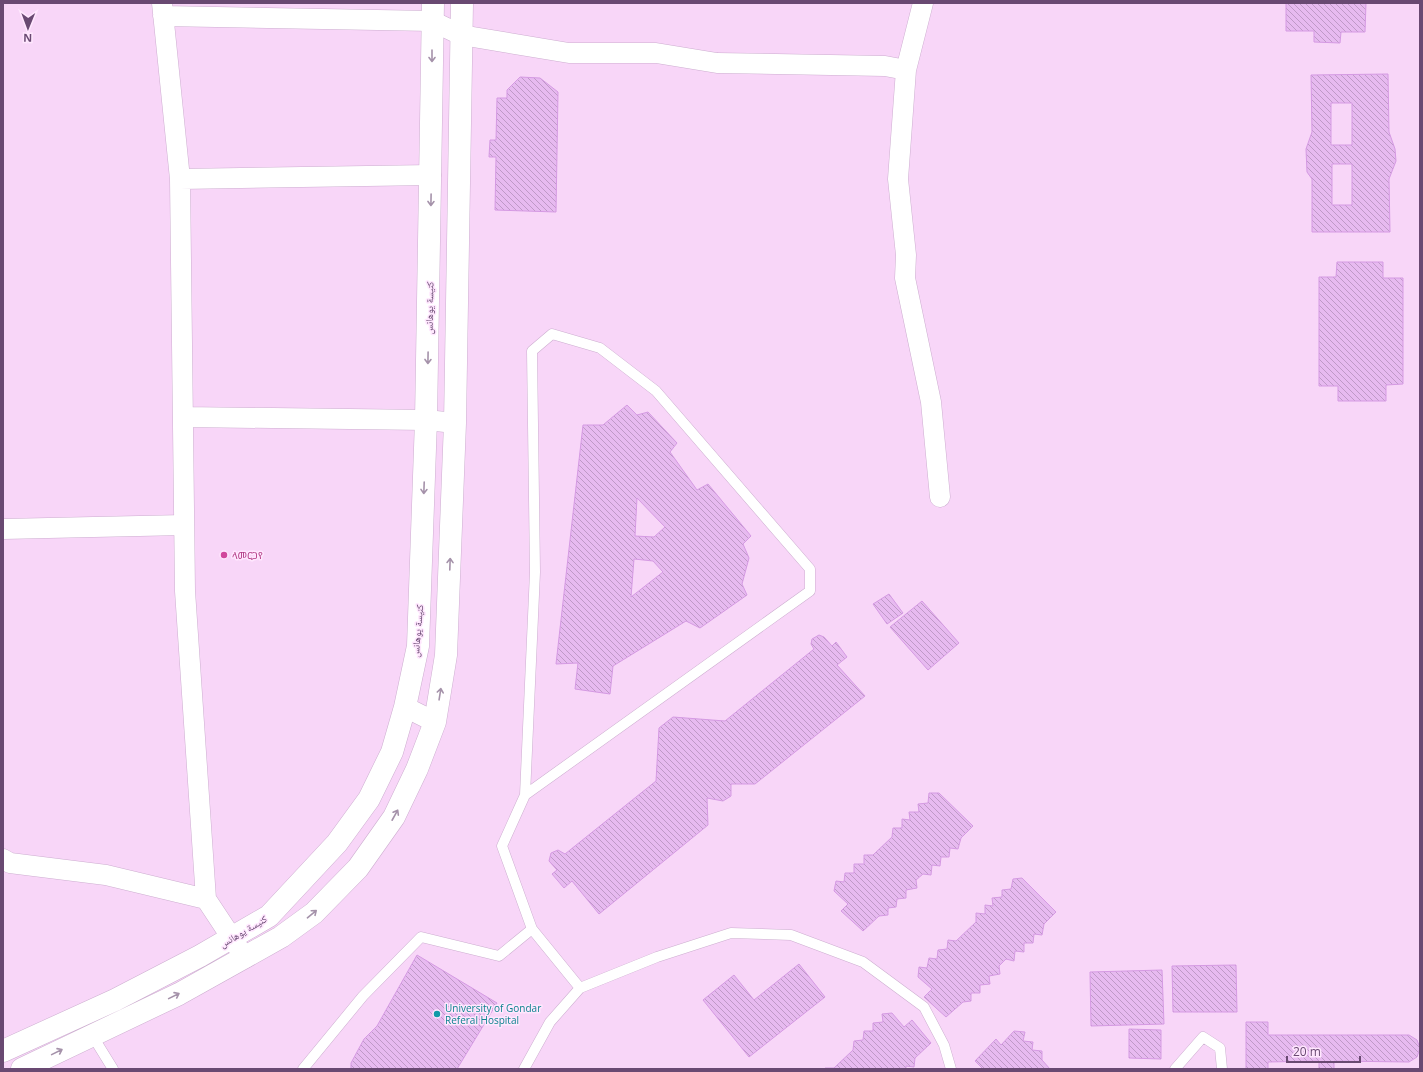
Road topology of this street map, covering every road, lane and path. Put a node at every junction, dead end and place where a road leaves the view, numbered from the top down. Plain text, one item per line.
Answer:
1 (462, 3) edge
2 (923, 3) edge
3 (163, 10) edge
4 (432, 12) edge
5 (461, 35) junction
6 (906, 70) junction
7 (431, 175) junction
8 (180, 179) junction
9 (184, 417) junction
10 (426, 420) junction
11 (455, 423) junction
12 (940, 498) dead end
13 (184, 525) junction
14 (3, 529) edge
15 (405, 707) junction
16 (435, 722) junction
17 (525, 795) junction
18 (3, 859) edge
19 (206, 899) junction
20 (532, 929) junction
21 (232, 938) junction
22 (245, 958) junction
23 (580, 988) junction
24 (92, 1035) junction
25 (3, 1051) edge
26 (22, 1069) edge
27 (113, 1069) edge
28 (303, 1069) edge
29 (524, 1069) edge
30 (950, 1069) edge
31 (1175, 1069) edge
32 (1222, 1069) edge

1 - 5 street
2 - 6 street
3 - 4 street
3 - 8 street
4 - 5 street
4 -> 7 street, كنيسة يوهانس
5 - 6 street
5 - 11 street
6 - 12 street
7 - 8 street
7 -> 10 street, كنيسة يوهانس
8 - 9 street
9 - 10 street
9 - 13 street
10 - 11 street
10 -> 15 street, كنيسة يوهانس
16 -> 11 street
13 - 14 street
13 - 19 street
15 - 16 street
15 - 21 street, كنيسة يوهانس
22 -> 16 street
17 - 17 lane
17 - 20 lane
18 - 19 street
19 - 21 street
20 - 23 lane
20 - 28 lane
21 - 22 street
21 - 25 street, كنيسة يوهانس
24 -> 22 street
23 - 29 lane
23 - 30 lane
26 -> 24 street
24 - 27 lane
31 - 32 lane

